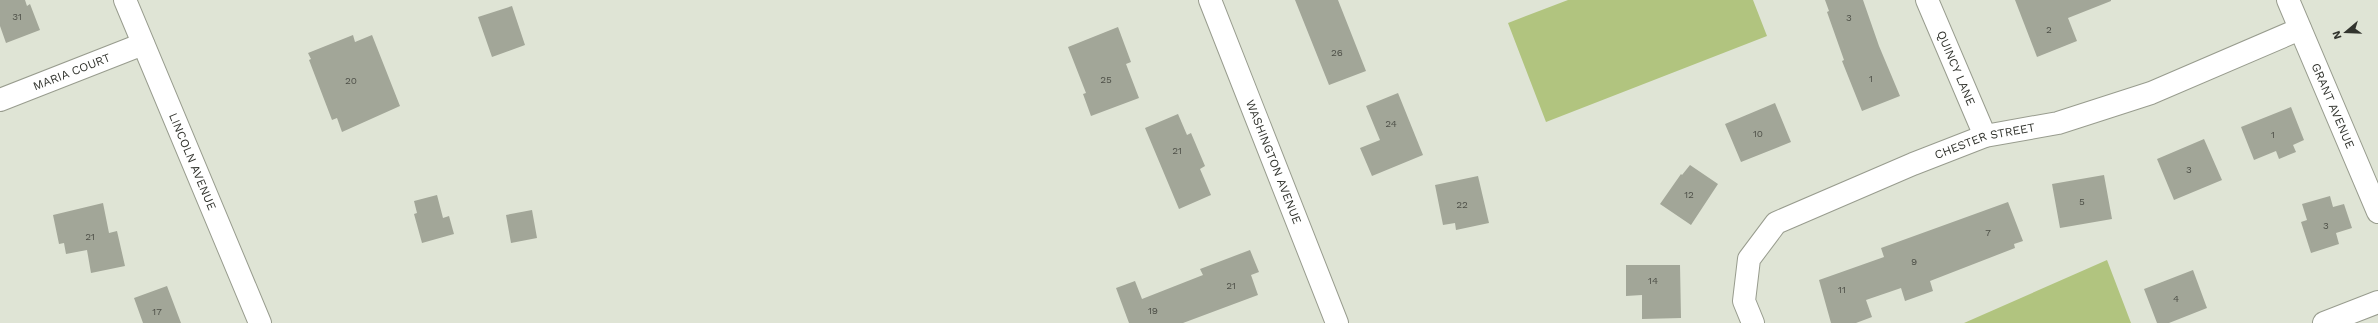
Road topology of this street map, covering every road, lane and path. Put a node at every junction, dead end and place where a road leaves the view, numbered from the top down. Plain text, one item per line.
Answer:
1 (125, 0) edge
2 (1210, 0) edge
3 (1927, 0) edge
4 (2288, 0) edge
5 (2300, 29) junction
6 (143, 44) junction
7 (0, 100) edge
8 (1985, 136) junction
9 (2378, 212) edge
10 (2378, 302) edge
11 (260, 323) edge
12 (1337, 323) edge
13 (1753, 323) edge
14 (2324, 323) edge

1 - 6 street, LINCOLN AVENUE
2 - 12 street, WASHINGTON AVENUE
3 - 8 street, QUINCY LANE
4 - 5 street, GRANT AVENUE
5 - 8 street, CHESTER STREET
5 - 9 street, GRANT AVENUE
6 - 7 street, MARIA COURT
6 - 11 street, LINCOLN AVENUE
8 - 13 street, CHESTER STREET
10 - 14 street

